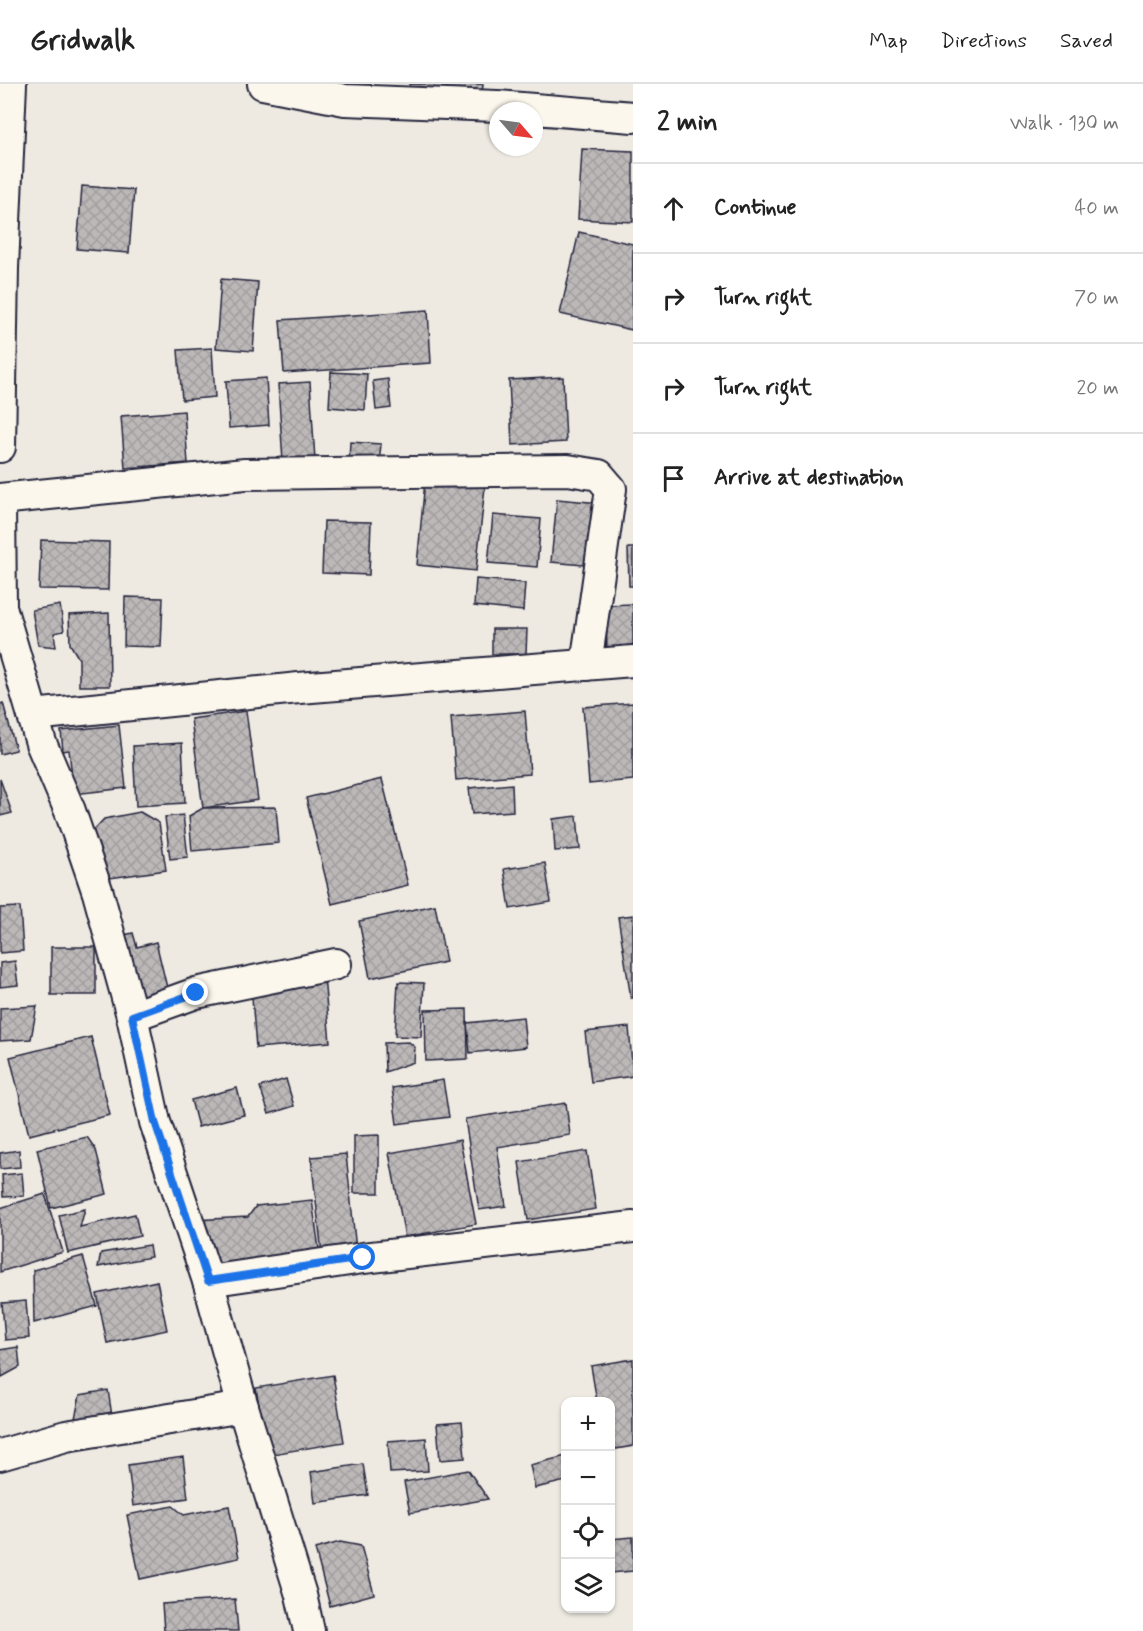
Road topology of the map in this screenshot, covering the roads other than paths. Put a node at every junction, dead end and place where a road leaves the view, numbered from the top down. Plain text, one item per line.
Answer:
1 (11, 84) edge
2 (263, 84) edge
3 (633, 117) edge
4 (0, 417) edge
5 (0, 447) edge
6 (0, 501) edge
7 (633, 661) edge
8 (586, 665) junction
9 (33, 714) junction
10 (336, 964) dead end
11 (132, 1016) junction
12 (633, 1227) edge
13 (208, 1281) junction
14 (243, 1407) junction
15 (0, 1455) edge
16 (309, 1631) edge

1 - 4 street
2 - 3 street
4 - 5 street
6 - 8 street
6 - 9 street
7 - 8 street
8 - 9 street
9 - 11 street
10 - 11 street
11 - 13 street
12 - 13 street
13 - 14 street
14 - 15 street
14 - 16 street

